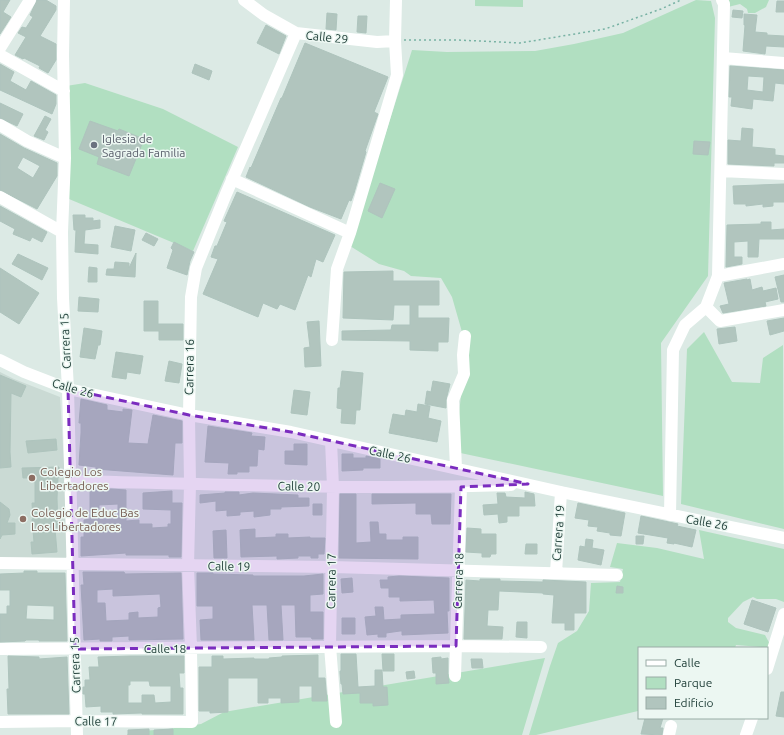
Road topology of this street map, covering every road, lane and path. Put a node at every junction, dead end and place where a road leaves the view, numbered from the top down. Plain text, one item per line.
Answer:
1 (30, 0) edge
2 (64, 0) edge
3 (244, 0) edge
4 (396, 0) edge
5 (681, 0) edge
6 (722, 0) edge
7 (296, 33) junction
8 (395, 40) junction
9 (0, 48) edge
10 (0, 55) edge
11 (723, 58) junction
12 (784, 63) edge
13 (64, 91) junction
14 (0, 125) edge
15 (65, 158) junction
16 (721, 171) junction
17 (784, 174) edge
18 (232, 179) junction
19 (0, 197) edge
20 (62, 232) junction
21 (350, 233) junction
22 (784, 264) edge
23 (718, 276) junction
24 (706, 307) junction
25 (784, 310) edge
26 (465, 336) dead end
27 (332, 340) dead end
28 (0, 360) edge
29 (68, 389) junction
30 (189, 415) junction
31 (331, 441) junction
32 (456, 468) junction
33 (70, 481) junction
34 (190, 484) junction
35 (528, 484) junction
36 (333, 487) junction
37 (460, 487) junction
38 (561, 492) junction
39 (670, 515) junction
40 (784, 538) edge
41 (0, 563) edge
42 (73, 564) junction
43 (188, 566) junction
44 (332, 568) junction
45 (458, 570) junction
46 (556, 574) junction
47 (616, 575) dead end
48 (784, 614) edge
49 (330, 646) junction
50 (456, 646) junction
51 (542, 647) dead end
52 (191, 648) junction
53 (0, 649) edge
54 (75, 649) junction
55 (768, 666) edge
56 (455, 676) dead end
57 (752, 719) edge
58 (77, 721) junction
59 (0, 722) edge
60 (192, 722) joint
61 (336, 722) dead end
62 (77, 735) edge
63 (746, 735) edge

1 - 9 street
2 - 13 street, Carrera 15
3 - 7 street, Calle 29
4 - 8 street
5 - 8 path
6 - 11 street
7 - 8 street, Calle 29
7 - 18 street, Carrera 16
8 - 21 street
10 - 13 street
11 - 12 street
11 - 16 street
13 - 15 street, Carrera 15
14 - 15 street
15 - 20 street, Carrera 15
16 - 17 street
16 - 23 street
18 - 21 street
18 - 30 street, Carrera 16
19 - 20 street
20 - 29 street, Carrera 15
21 - 27 street
22 - 23 street
23 - 24 street
24 - 25 street
24 - 39 street
26 - 32 street
28 - 29 street, Calle 26
29 - 30 street, Calle 26
29 - 33 street, Carrera 15
30 - 31 street, Calle 26
30 - 34 street, Carrera 16
31 - 32 street, Calle 26
31 - 36 street, Carrera 17
32 - 35 street, Calle 26
33 - 34 street, Calle 20
33 - 42 street, Carrera 15
34 - 36 street, Calle 20
34 - 43 street, Carrera 16
35 - 37 street, Calle 20
35 - 38 street, Calle 26
36 - 37 street, Calle 20
36 - 44 street, Carrera 17
37 - 45 street, Carrera 18
38 - 39 street, Calle 26
38 - 46 street, Carrera 19
39 - 40 street, Calle 26
41 - 42 street, Calle 19
42 - 43 street, Calle 19
42 - 54 street, Carrera 15
43 - 44 street, Calle 19
43 - 52 street, Carrera 16
44 - 45 street, Calle 19
44 - 49 street, Carrera 17
45 - 46 street, Calle 19
45 - 50 street, Carrera 18
46 - 47 street, Calle 19
48 - 55 street
49 - 50 street, Calle 18
49 - 52 street, Calle 18
49 - 61 street, Carrera 17
50 - 51 street, Calle 18
50 - 56 street, Carrera 18
52 - 54 street, Calle 18
52 - 60 street, Carrera 16
53 - 54 street, Calle 18
54 - 58 street, Carrera 15
57 - 63 street
58 - 59 street, Calle 17
58 - 60 street, Calle 17
58 - 62 street, Carrera 15

